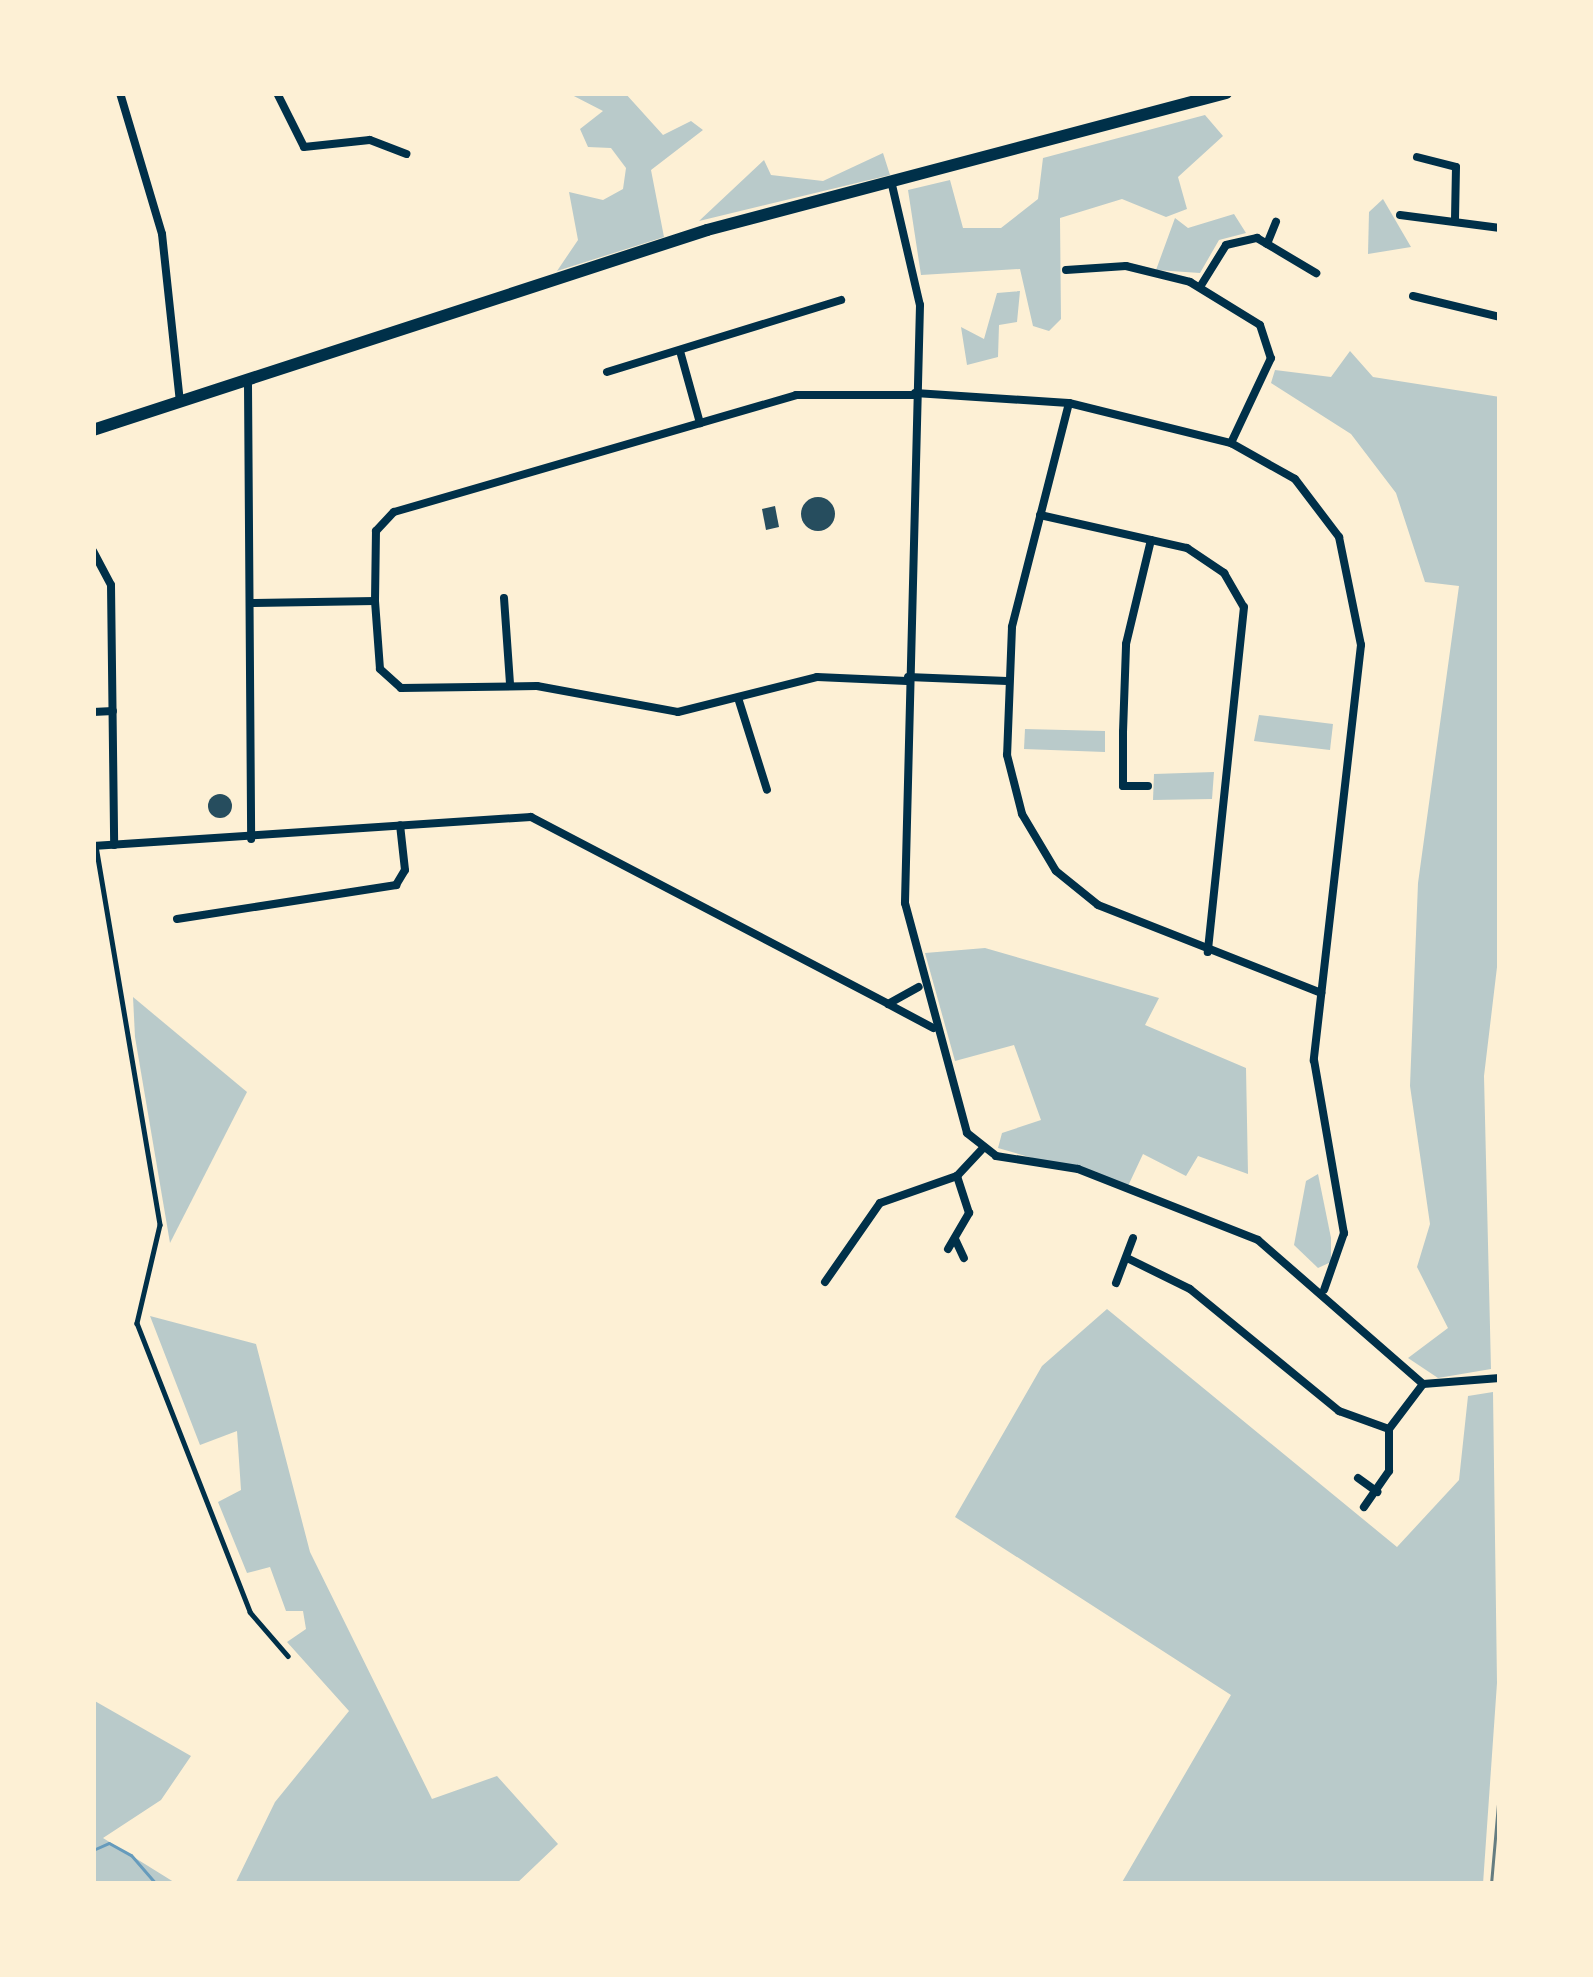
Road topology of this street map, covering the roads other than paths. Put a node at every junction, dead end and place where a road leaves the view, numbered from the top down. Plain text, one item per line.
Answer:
1 (120, 93) edge
2 (277, 93) edge
3 (1226, 93) edge
4 (406, 154) dead end
5 (1417, 157) dead end
6 (892, 184) junction
7 (1400, 215) dead end
8 (1455, 221) junction
9 (1276, 222) dead end
10 (1500, 228) edge
11 (1268, 244) junction
12 (1066, 270) dead end
13 (1316, 273) dead end
14 (1200, 287) junction
15 (1413, 296) dead end
16 (841, 300) dead end
17 (1500, 317) edge
18 (680, 350) junction
19 (607, 372) dead end
20 (248, 385) junction
21 (915, 394) junction
22 (1069, 403) junction
23 (180, 405) junction
24 (700, 423) junction
25 (93, 430) edge
26 (1231, 443) junction
27 (1040, 515) junction
28 (1151, 540) junction
29 (93, 551) edge
30 (503, 598) dead end
31 (375, 602) junction
32 (252, 603) junction
33 (908, 679) junction
34 (1007, 681) junction
35 (510, 685) junction
36 (739, 701) junction
37 (93, 712) edge
38 (112, 712) junction
39 (1148, 786) dead end
40 (767, 790) dead end
41 (400, 825) junction
42 (251, 839) junction
43 (114, 845) junction
44 (95, 846) edge
45 (177, 919) dead end
46 (1208, 952) junction
47 (920, 986) junction
48 (1321, 993) junction
49 (888, 1004) junction
50 (933, 1028) junction
51 (982, 1149) junction
52 (957, 1177) junction
53 (1133, 1238) dead end
54 (964, 1258) dead end
55 (1127, 1258) junction
56 (825, 1282) dead end
57 (1116, 1283) dead end
58 (1324, 1290) junction
59 (1500, 1378) edge
60 (1423, 1384) junction
61 (1389, 1429) junction
62 (1358, 1478) dead end
63 (1376, 1492) junction
64 (1364, 1507) dead end
65 (288, 1656) dead end

1 - 23 street
2 - 4 street
3 - 6 main road
5 - 8 street
6 - 20 main road
6 - 21 street
7 - 8 street
8 - 10 street
9 - 11 street
11 - 13 street
11 - 14 street
12 - 14 street
14 - 26 street
15 - 17 street
16 - 18 street
18 - 19 street
18 - 24 street
20 - 23 main road
20 - 32 street
21 - 22 street
21 - 24 street
21 - 33 street
22 - 26 street
22 - 27 street
23 - 25 main road
24 - 31 street
26 - 48 street
27 - 28 street
27 - 34 street
28 - 39 street
28 - 46 street
29 - 38 street
30 - 35 street
31 - 32 street
31 - 35 street
32 - 42 street
33 - 34 street
33 - 36 street
33 - 47 street
34 - 46 street
35 - 36 street
36 - 40 street
37 - 38 street
38 - 43 street
41 - 42 street
41 - 45 street
41 - 49 street
42 - 43 street
43 - 44 street
44 - 65 lane
46 - 48 street
47 - 49 street
47 - 50 street
48 - 58 street
49 - 50 street
50 - 51 street
51 - 52 street
51 - 58 street
52 - 54 street
52 - 56 street
53 - 55 street
55 - 57 street
55 - 61 street
58 - 60 street
59 - 60 street
60 - 61 street
61 - 63 street
62 - 63 street
63 - 64 street

